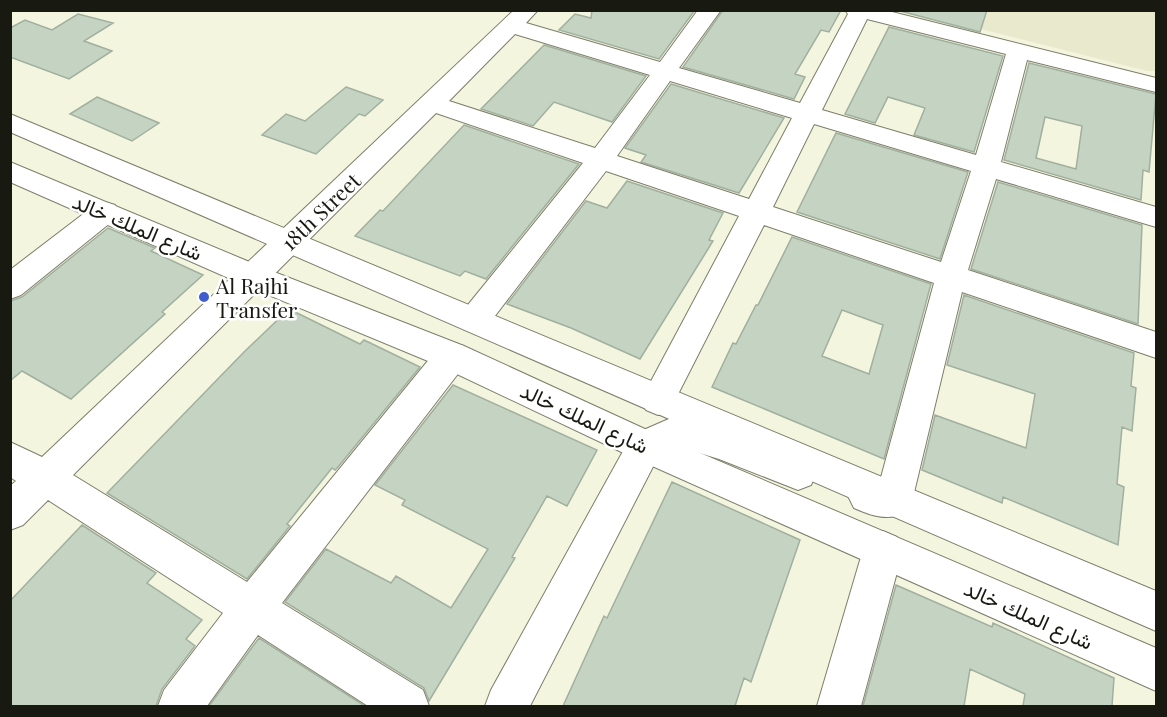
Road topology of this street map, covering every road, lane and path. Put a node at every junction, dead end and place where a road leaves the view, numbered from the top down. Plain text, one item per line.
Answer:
1 (710, 10) edge
2 (859, 11) edge
3 (519, 18) edge
4 (1018, 51) junction
5 (664, 72) junction
6 (1156, 85) edge
7 (431, 103) junction
8 (807, 114) junction
9 (10, 122) edge
10 (600, 160) junction
11 (986, 167) junction
12 (10, 171) edge
13 (756, 210) junction
14 (105, 212) junction
15 (1156, 217) edge
16 (291, 239) junction
17 (253, 276) junction
18 (951, 276) junction
19 (10, 287) edge
20 (474, 320) junction
21 (1156, 345) edge
22 (452, 356) junction
23 (658, 400) junction
24 (645, 446) junction
25 (10, 458) edge
26 (46, 478) junction
27 (893, 501) junction
28 (10, 512) edge
29 (883, 550) junction
30 (252, 609) junction
31 (1156, 611) edge
32 (1156, 670) edge
33 (180, 706) edge
34 (407, 706) edge
35 (507, 706) edge
36 (839, 706) edge

1 - 5 street
2 - 4 street
2 - 8 street
3 - 5 street
3 - 7 street, 18th Street
4 - 6 street
4 - 11 street
5 - 8 street
5 - 10 street
7 - 10 street
7 - 16 street, 18th Street
8 - 11 street
8 - 13 street
9 - 16 street, شارع الملك خالد
10 - 13 street
10 - 20 street
11 - 15 street
11 - 18 street
12 - 14 street, شارع الملك خالد
13 - 18 street
13 - 23 street
14 - 17 street, شارع الملك خالد
14 - 19 street
16 - 17 street, 18th Street
16 - 20 street, شارع الملك خالد
17 - 22 street, شارع الملك خالد
17 - 26 street, 18th Street
18 - 21 street
18 - 27 street
20 - 23 street, شارع الملك خالد
22 - 24 street, شارع الملك خالد
22 - 30 street
23 - 27 street, شارع الملك خالد
24 - 27 street
24 - 29 street, شارع الملك خالد
24 - 35 street
25 - 26 street
26 - 28 street, 18th Street
26 - 30 street
27 - 31 street, شارع الملك خالد
29 - 32 street, شارع الملك خالد
29 - 36 street
30 - 33 street
30 - 34 street

